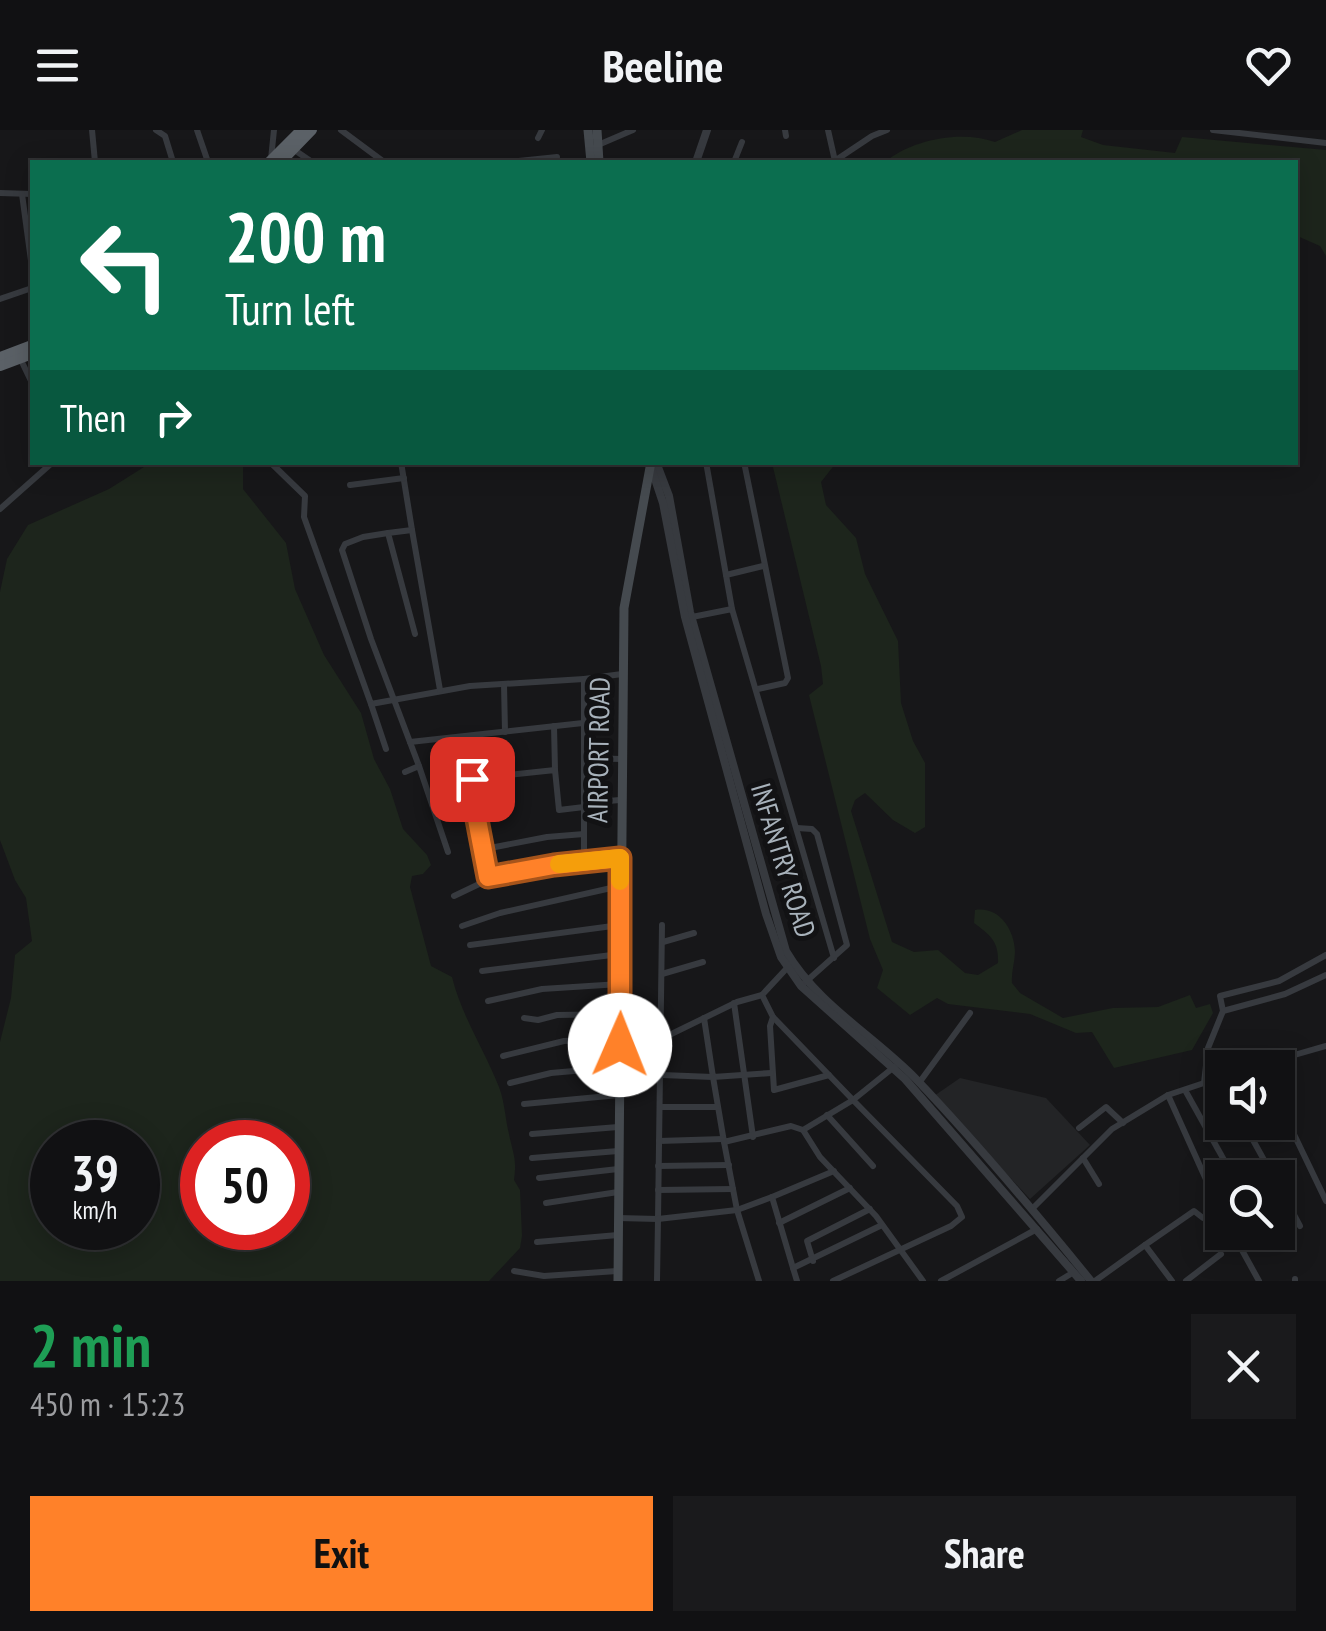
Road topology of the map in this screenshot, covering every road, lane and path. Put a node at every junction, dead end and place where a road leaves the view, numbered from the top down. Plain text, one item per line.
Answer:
1 (92, 130) edge
2 (197, 130) edge
3 (274, 130) edge
4 (312, 130) edge
5 (341, 130) edge
6 (588, 130) edge
7 (596, 130) edge
8 (633, 130) edge
9 (707, 130) edge
10 (828, 130) edge
11 (887, 130) edge
12 (1213, 130) edge
13 (161, 131) edge
14 (296, 132) edge
15 (742, 142) dead end
16 (1326, 143) edge
17 (598, 145) junction
18 (294, 149) junction
19 (557, 157) dead end
20 (95, 160) edge
21 (172, 160) edge
22 (207, 160) edge
23 (274, 160) edge
24 (275, 160) edge
25 (277, 160) edge
26 (309, 160) edge
27 (381, 160) edge
28 (528, 160) edge
29 (591, 160) edge
30 (599, 160) edge
31 (697, 160) edge
32 (735, 160) edge
33 (834, 160) edge
34 (837, 160) edge
35 (0, 193) edge
36 (22, 194) junction
37 (30, 194) edge
38 (30, 236) edge
39 (30, 289) edge
40 (0, 298) edge
41 (30, 346) edge
42 (30, 355) edge
43 (0, 357) edge
44 (20, 358) junction
45 (0, 366) edge
46 (30, 378) edge
47 (49, 465) edge
48 (273, 465) edge
49 (402, 465) edge
50 (652, 465) edge
51 (653, 465) edge
52 (653, 465) edge
53 (707, 465) edge
54 (745, 465) edge
55 (404, 478) junction
56 (350, 485) dead end
57 (0, 508) edge
58 (412, 530) junction
59 (388, 533) junction
60 (763, 566) junction
61 (726, 575) junction
62 (732, 609) junction
63 (692, 617) junction
64 (415, 634) dead end
65 (622, 674) junction
66 (584, 679) junction
67 (504, 684) junction
68 (758, 689) junction
69 (440, 690) junction
70 (395, 700) junction
71 (372, 704) junction
72 (584, 722) junction
73 (554, 726) junction
74 (506, 732) junction
75 (410, 742) junction
76 (386, 749) dead end
77 (585, 758) junction
78 (621, 759) junction
79 (420, 766) junction
80 (556, 770) junction
81 (405, 772) dead end
82 (620, 800) junction
83 (584, 804) junction
84 (797, 828) junction
85 (584, 834) junction
86 (486, 850) junction
87 (448, 852) dead end
88 (620, 858) junction
89 (584, 862) junction
90 (488, 877) junction
91 (620, 886) junction
92 (454, 896) dead end
93 (620, 925) junction
94 (462, 926) dead end
95 (662, 926) dead end
96 (694, 933) dead end
97 (662, 942) junction
98 (470, 944) dead end
99 (620, 954) junction
100 (1324, 956) edge
101 (834, 958) junction
102 (703, 962) dead end
103 (787, 968) junction
104 (482, 971) dead end
105 (1326, 971) edge
106 (662, 974) junction
107 (803, 983) junction
108 (620, 984) junction
109 (762, 995) junction
110 (488, 1001) dead end
111 (734, 1003) junction
112 (1223, 1011) junction
113 (970, 1013) dead end
114 (620, 1014) junction
115 (773, 1017) junction
116 (524, 1018) dead end
117 (704, 1018) junction
118 (660, 1040) junction
119 (620, 1042) junction
120 (1326, 1046) edge
121 (1295, 1055) edge
122 (503, 1056) dead end
123 (896, 1065) junction
124 (619, 1066) junction
125 (771, 1073) junction
126 (662, 1075) junction
127 (829, 1075) junction
128 (743, 1076) junction
129 (713, 1077) junction
130 (510, 1083) dead end
131 (1204, 1083) joint
132 (920, 1084) junction
133 (1185, 1090) junction
134 (619, 1095) junction
135 (1168, 1095) junction
136 (854, 1100) junction
137 (524, 1104) dead end
138 (660, 1107) junction
139 (717, 1107) junction
140 (827, 1115) junction
141 (1123, 1123) junction
142 (618, 1126) junction
143 (1080, 1128) dead end
144 (803, 1130) junction
145 (532, 1134) dead end
146 (753, 1136) junction
147 (1295, 1136) edge
148 (724, 1140) junction
149 (659, 1141) junction
150 (618, 1151) junction
151 (532, 1158) dead end
152 (1083, 1158) junction
153 (1224, 1160) edge
154 (658, 1166) junction
155 (728, 1166) junction
156 (874, 1166) dead end
157 (618, 1168) junction
158 (834, 1171) junction
159 (1205, 1177) edge
160 (539, 1178) dead end
161 (1100, 1184) dead end
162 (850, 1188) junction
163 (733, 1189) junction
164 (658, 1190) junction
165 (618, 1192) junction
166 (772, 1197) junction
167 (1326, 1201) edge
168 (546, 1203) dead end
169 (870, 1209) junction
170 (1032, 1209) junction
171 (738, 1210) junction
172 (1295, 1216) edge
173 (618, 1218) junction
174 (658, 1218) junction
175 (1203, 1218) dead end
176 (780, 1223) junction
177 (883, 1224) junction
178 (1040, 1226) junction
179 (1300, 1226) dead end
180 (618, 1235) junction
181 (537, 1242) dead end
182 (1146, 1245) junction
183 (901, 1248) junction
184 (1242, 1250) edge
185 (1222, 1254) dead end
186 (813, 1261) junction
187 (792, 1268) junction
188 (514, 1271) dead end
189 (1074, 1272) junction
190 (618, 1276) edge
191 (658, 1281) edge
192 (758, 1281) edge
193 (796, 1281) edge
194 (833, 1281) edge
195 (923, 1281) edge
196 (942, 1281) edge
197 (1059, 1281) edge
198 (1081, 1281) edge
199 (1093, 1281) edge
200 (1172, 1281) edge
201 (1186, 1281) edge
202 (1258, 1281) edge

1 - 20 street
2 - 22 street
3 - 23 street
4 - 18 highway
5 - 27 street
6 - 29 main road
7 - 17 main road
8 - 17 street
9 - 31 street
10 - 33 street
11 - 34 street
12 - 16 street
13 - 21 street
14 - 24 highway
15 - 32 street
17 - 30 main road
18 - 25 highway
18 - 26 street
19 - 28 street
35 - 36 street
36 - 37 street
36 - 38 street
39 - 40 street
41 - 43 highway
42 - 44 highway
44 - 45 highway
44 - 46 street
47 - 57 street
48 - 71 street
49 - 55 street
50 - 65 main road, AIRPORT ROAD
51 - 63 street, INFANTRY ROAD
52 - 103 street, INFANTRY ROAD
53 - 61 street
54 - 60 street
55 - 56 street
55 - 58 street
58 - 59 street
58 - 69 street
59 - 64 street
59 - 70 street
60 - 61 street
60 - 68 street
61 - 62 street
62 - 63 street
62 - 68 street
63 - 107 street, INFANTRY ROAD
65 - 66 street
65 - 78 main road, AIRPORT ROAD
66 - 67 street
66 - 72 street
67 - 69 street
67 - 74 street
68 - 84 street
69 - 70 street
70 - 71 street
70 - 75 street
71 - 76 street
72 - 73 street
72 - 77 street
73 - 74 street
73 - 80 street
74 - 75 street
75 - 79 street
77 - 78 street
77 - 83 street
78 - 82 main road, AIRPORT ROAD
79 - 81 street
79 - 87 street
80 - 83 street
80 - 86 street
82 - 83 street
82 - 88 main road, AIRPORT ROAD
83 - 85 street
84 - 101 street
84 - 101 street
85 - 86 street
85 - 89 street
86 - 90 street
88 - 89 street
88 - 91 main road, AIRPORT ROAD
89 - 90 street
90 - 92 street
91 - 93 main road, AIRPORT ROAD
91 - 94 street
93 - 98 street
93 - 99 main road, AIRPORT ROAD
95 - 97 street
96 - 97 street
97 - 106 street
99 - 104 street
99 - 108 main road, AIRPORT ROAD
100 - 105 street
100 - 112 street
101 - 107 street
102 - 106 street
103 - 107 street, INFANTRY ROAD
103 - 109 street
105 - 112 street
106 - 118 street
107 - 123 street, INFANTRY ROAD
108 - 110 street
108 - 114 main road, AIRPORT ROAD
109 - 111 street
109 - 115 street
111 - 117 street
111 - 128 street
112 - 131 street
113 - 132 street
114 - 116 street
114 - 119 main road, AIRPORT ROAD
115 - 125 street
115 - 127 street
117 - 118 street
117 - 129 street
118 - 119 street
118 - 126 street
119 - 122 street
119 - 124 main road, AIRPORT ROAD
120 - 121 street
123 - 132 street, INFANTRY ROAD
123 - 136 street
123 - 178 street, INFANTRY ROAD
124 - 130 street
124 - 134 main road, AIRPORT ROAD
125 - 127 street
125 - 128 street
126 - 129 street
126 - 138 street
127 - 136 street
128 - 129 street
128 - 146 street
129 - 139 street
131 - 133 street
132 - 170 street, INFANTRY ROAD
133 - 135 street
133 - 153 street
134 - 137 street
134 - 142 main road, AIRPORT ROAD
135 - 141 street
135 - 159 street
136 - 140 street
136 - 183 street
138 - 139 street
138 - 149 street
139 - 148 street
140 - 144 street
140 - 156 street
141 - 143 street
141 - 152 street
142 - 145 street
142 - 150 main road, AIRPORT ROAD
144 - 146 street
144 - 158 street
146 - 148 street
147 - 167 street
148 - 149 street
148 - 155 street
149 - 154 street
150 - 151 street
150 - 157 main road, AIRPORT ROAD
152 - 161 street
152 - 170 street
154 - 155 street
154 - 164 street
155 - 163 street
157 - 160 street
157 - 165 main road, AIRPORT ROAD
158 - 162 street
158 - 166 street
162 - 169 street
162 - 176 street
163 - 164 street
163 - 171 street
164 - 174 street
165 - 168 street
165 - 173 main road, AIRPORT ROAD
166 - 171 street
166 - 176 street
169 - 177 street
169 - 186 street
170 - 178 street, INFANTRY ROAD
171 - 174 street
171 - 192 street
172 - 179 street
173 - 174 street
173 - 180 main road, AIRPORT ROAD
174 - 191 street
175 - 182 street
176 - 187 street
177 - 183 street
177 - 186 street
178 - 189 street, INFANTRY ROAD
178 - 196 street
178 - 199 street, INFANTRY ROAD
180 - 181 street
180 - 190 main road, AIRPORT ROAD
182 - 199 street
182 - 200 street
183 - 194 street
183 - 195 street
184 - 202 street
185 - 201 street
186 - 187 street
187 - 193 street
188 - 190 street
189 - 197 street
189 - 198 street, INFANTRY ROAD

